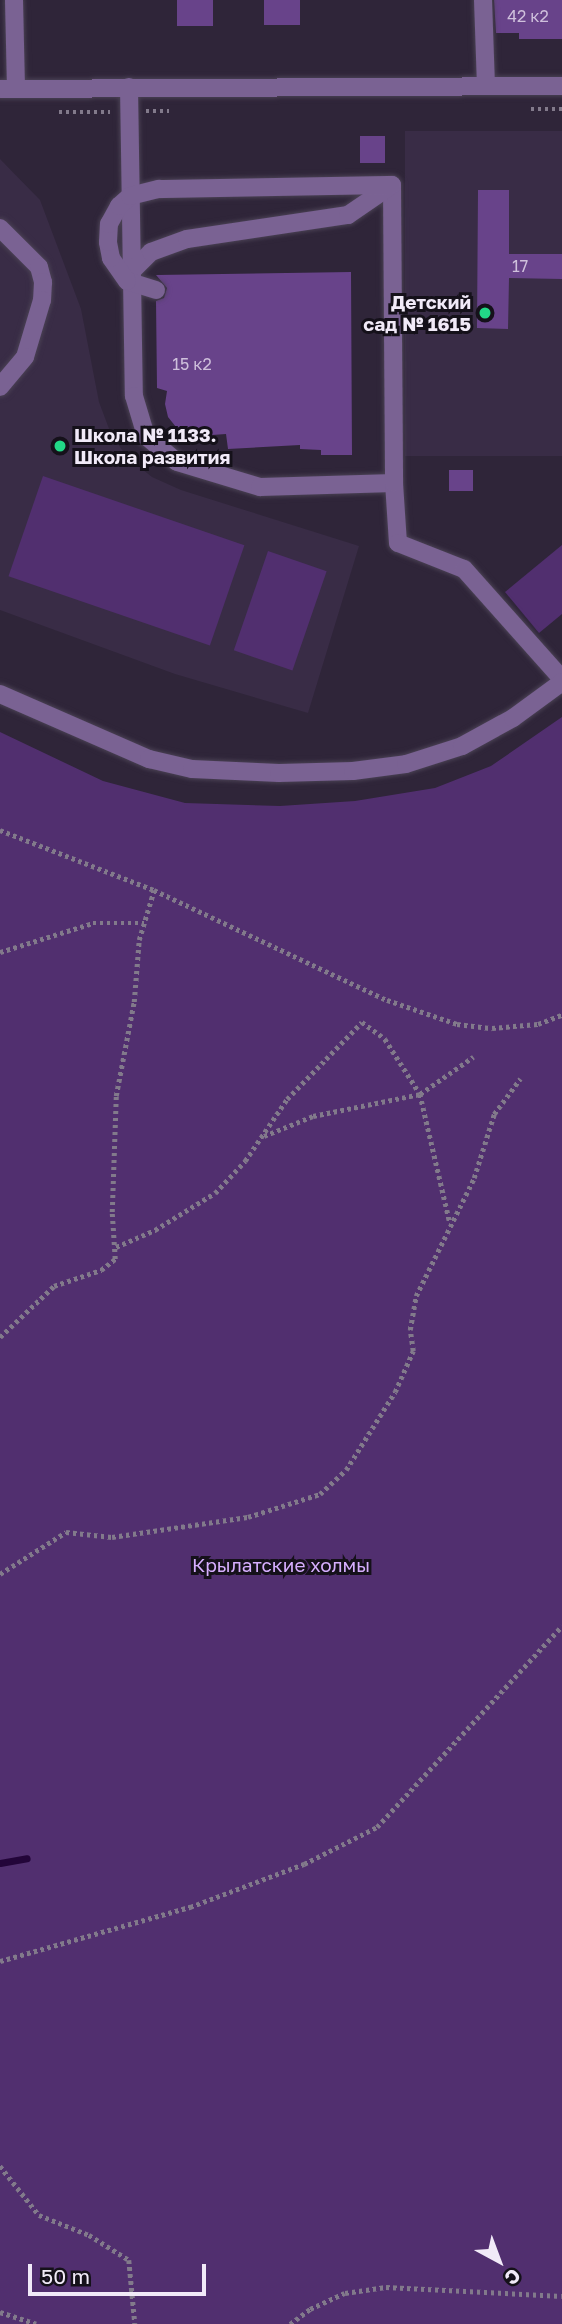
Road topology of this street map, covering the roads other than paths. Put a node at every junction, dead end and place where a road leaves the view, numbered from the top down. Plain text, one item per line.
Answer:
1 (14, 0) edge
2 (483, 0) edge
3 (486, 84) junction
4 (562, 86) edge
5 (129, 87) junction
6 (8, 88) edge
7 (391, 185) junction
8 (0, 228) edge
9 (132, 271) junction
10 (156, 290) dead end
11 (0, 387) edge
12 (394, 483) junction
13 (562, 681) edge
14 (0, 694) edge

1 - 6 street
2 - 3 street
3 - 4 street
3 - 5 street
5 - 6 street
5 - 9 street
7 - 9 street
7 - 10 street
7 - 12 street
8 - 11 street
9 - 12 street
12 - 13 street
13 - 14 street

